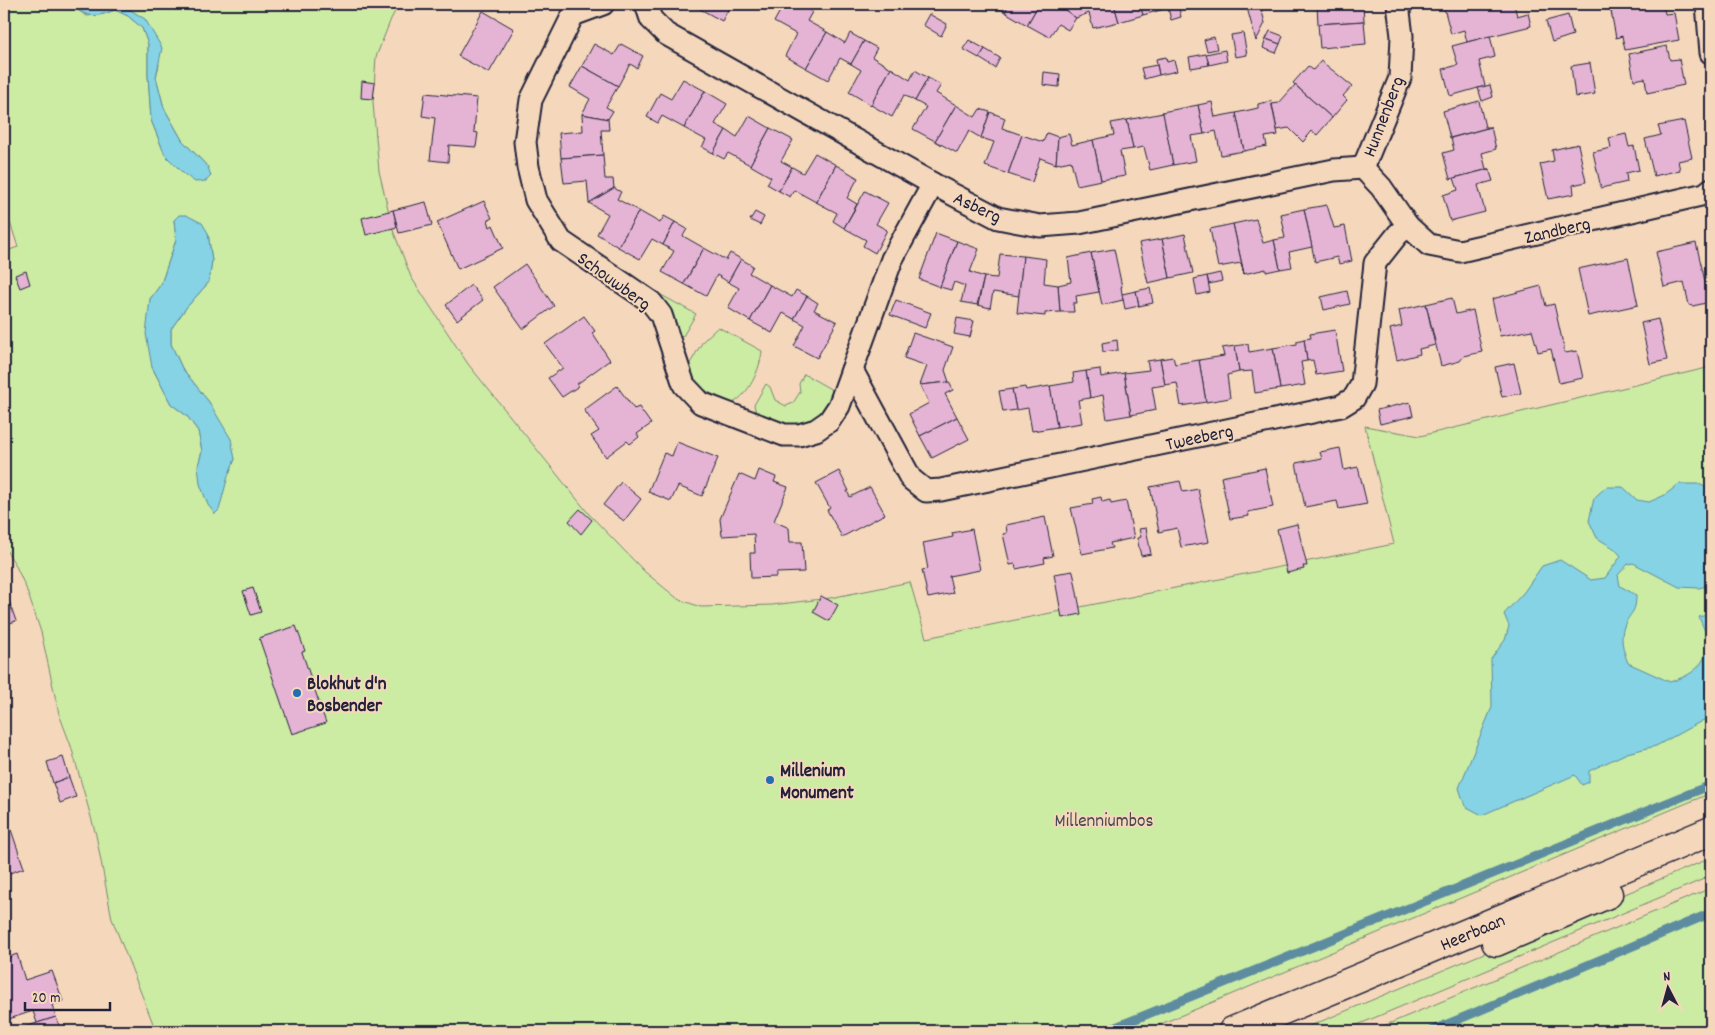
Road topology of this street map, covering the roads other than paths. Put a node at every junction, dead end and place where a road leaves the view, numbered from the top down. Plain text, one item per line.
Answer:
1 (603, 4) edge
2 (646, 4) edge
3 (1398, 4) edge
4 (1707, 4) edge
5 (1711, 53) edge
6 (1363, 168) junction
7 (933, 184) junction
8 (1711, 189) edge
9 (1408, 226) junction
10 (852, 370) junction
11 (1711, 831) edge
12 (1711, 850) edge
13 (1233, 1031) edge
14 (1280, 1031) edge

1 - 10 street, Schouwberg
2 - 7 street, Asberg
3 - 6 street, Hunnenberg
4 - 5 street
6 - 7 street, Asberg
6 - 9 street
7 - 10 street, Schouwberg
8 - 9 street, Zandberg
9 - 10 street, Tweeberg
11 - 13 main road, Heerbaan
12 - 14 main road, Heerbaan

